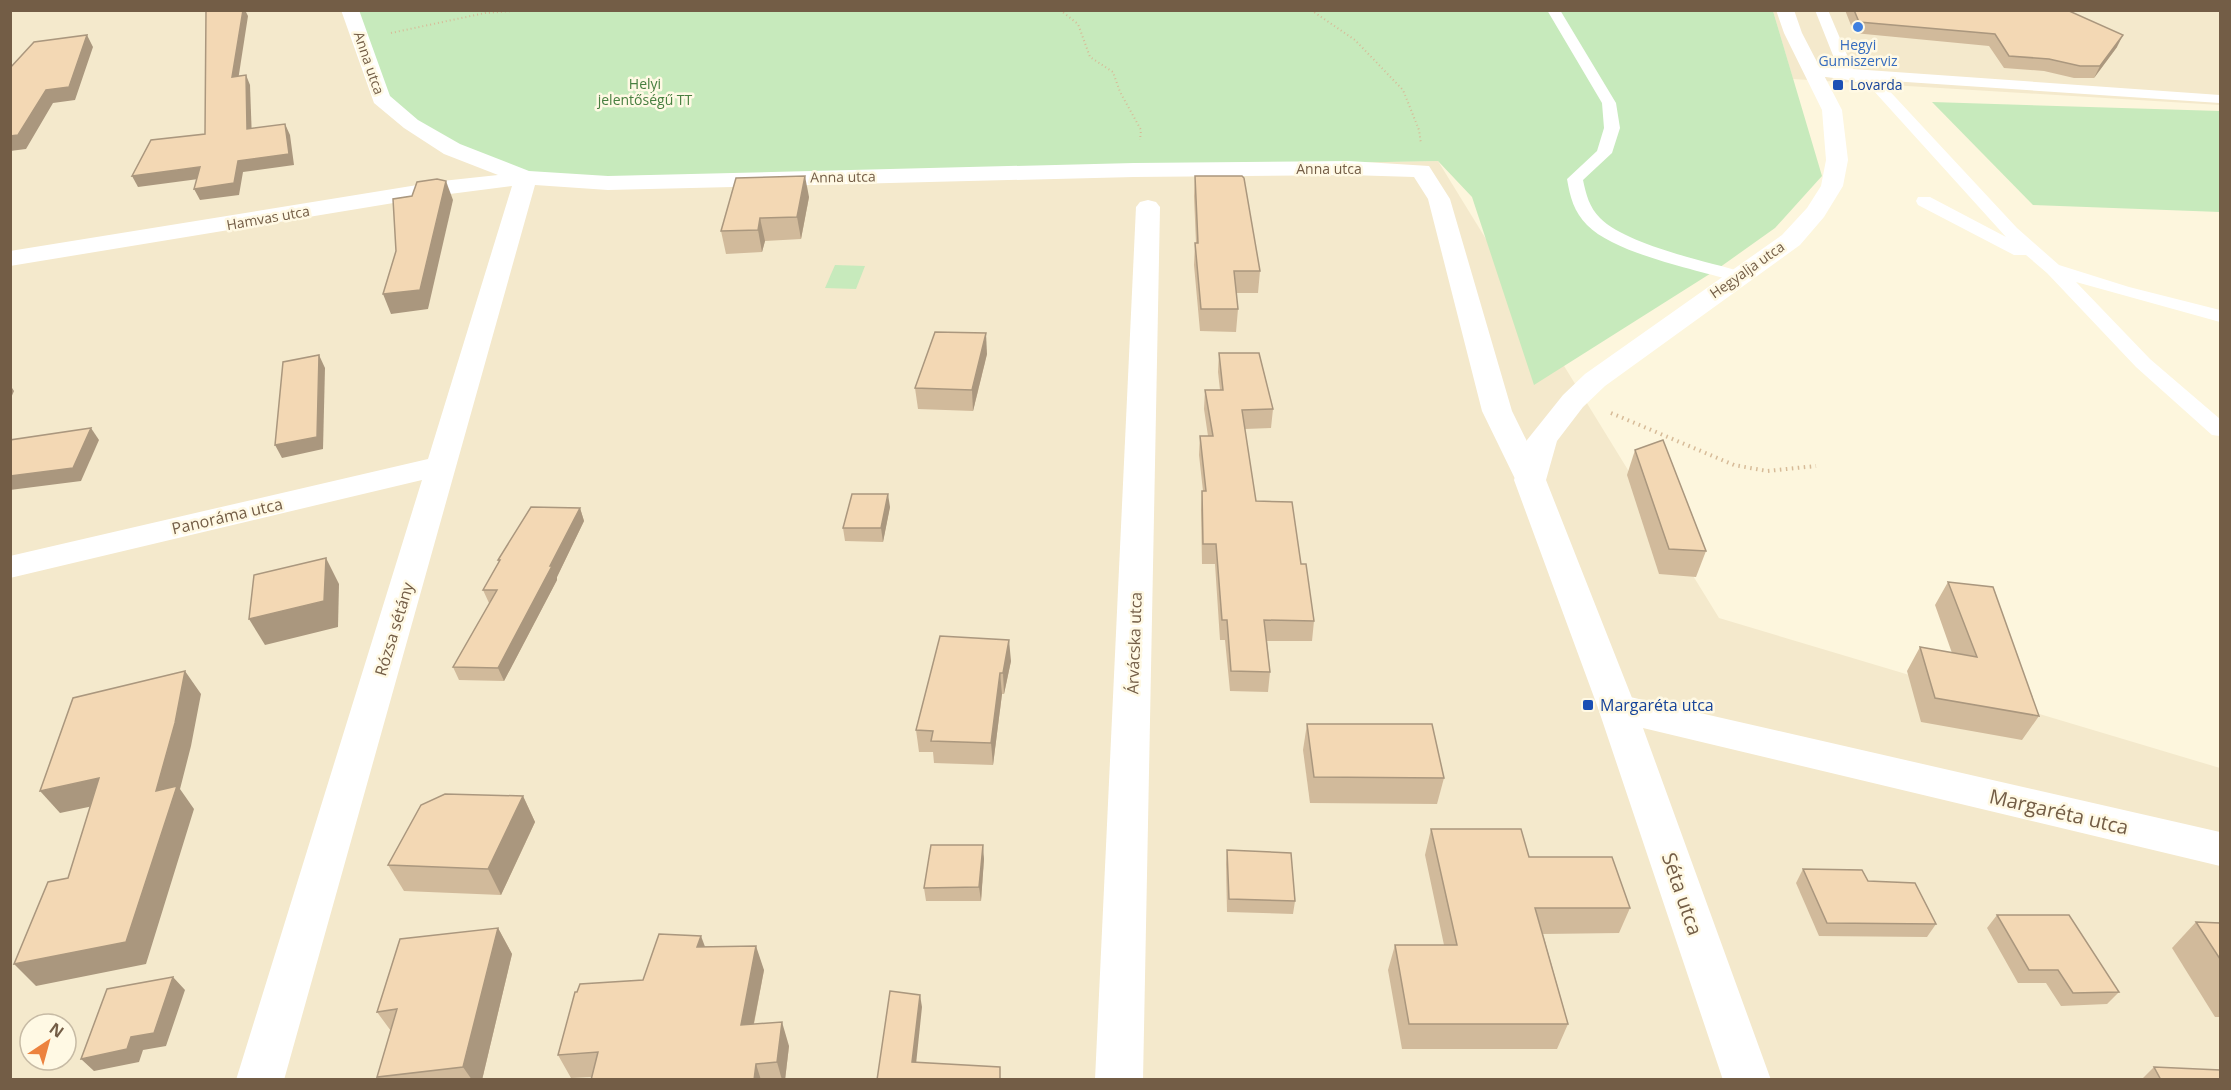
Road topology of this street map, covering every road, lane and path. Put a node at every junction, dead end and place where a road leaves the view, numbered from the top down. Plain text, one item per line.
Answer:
1 (350, 10) edge
2 (526, 10) edge
3 (1060, 10) edge
4 (1311, 10) edge
5 (1553, 10) edge
6 (1785, 10) edge
7 (1821, 10) edge
8 (361, 39) junction
9 (1814, 71) junction
10 (1848, 75) junction
11 (2220, 99) edge
12 (1134, 170) junction
13 (1421, 171) junction
14 (526, 178) junction
15 (1924, 201) dead end
16 (1148, 207) dead end
17 (10, 259) edge
18 (2053, 269) junction
19 (1737, 276) junction
20 (2220, 316) edge
21 (1573, 401) junction
22 (2220, 430) edge
23 (443, 465) junction
24 (1816, 466) dead end
25 (1530, 480) junction
26 (10, 567) edge
27 (1617, 708) junction
28 (2220, 849) edge
29 (260, 1080) edge
30 (1119, 1080) edge
31 (1747, 1080) edge

1 - 8 street, Anna utca
2 - 8 path
3 - 12 path
4 - 13 path
5 - 19 lane
6 - 9 street, Hegyalja utca
7 - 10 lane
8 - 14 street, Anna utca
9 - 10 lane
9 - 19 street, Hegyalja utca
10 - 11 lane
10 - 18 lane
12 - 13 street, Anna utca
12 - 14 street, Anna utca
13 - 25 street, Séta utca
14 - 17 street, Hamvas utca
14 - 23 street, Rózsa sétány
15 - 18 lane
16 - 30 street, Árvácska utca
18 - 20 lane
18 - 22 lane
19 - 21 street, Hegyalja utca
21 - 24 path
21 - 25 street, Hegyalja utca
23 - 26 street, Panoráma utca
23 - 29 street, Rózsa sétány
25 - 27 street, Séta utca
27 - 28 street, Margaréta utca
27 - 31 street, Séta utca

